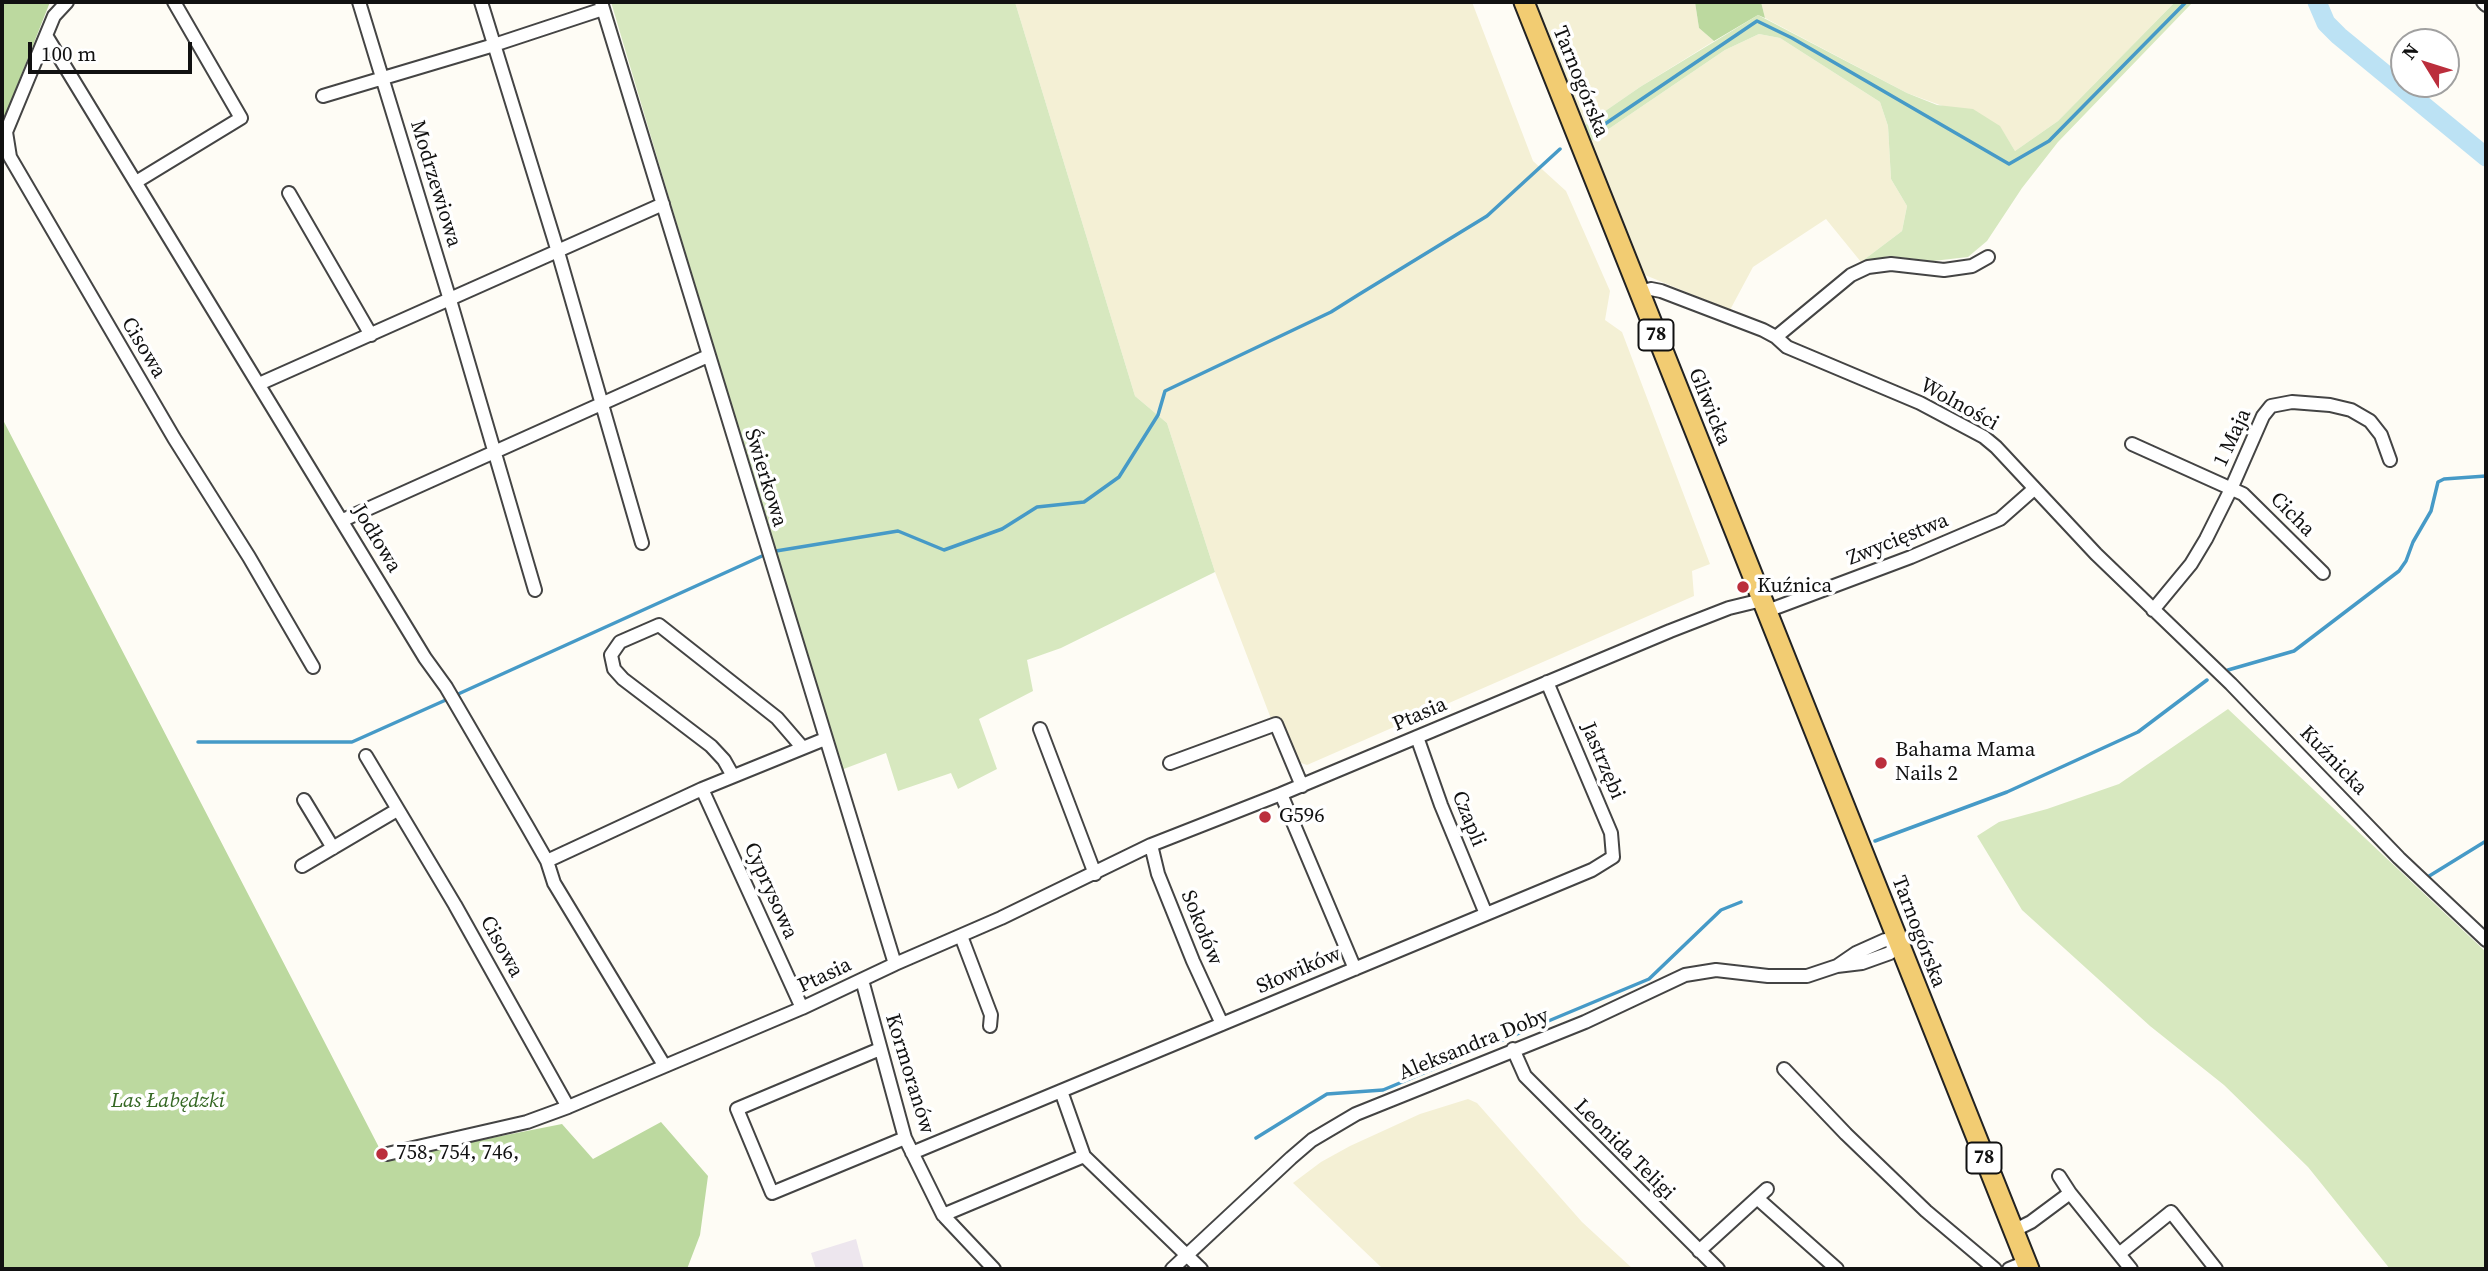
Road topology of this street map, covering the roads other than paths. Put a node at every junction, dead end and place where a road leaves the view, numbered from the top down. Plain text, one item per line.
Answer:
1 (67, 2) edge
2 (174, 2) edge
3 (359, 2) edge
4 (481, 2) edge
5 (1524, 2) edge
6 (602, 5) edge
7 (47, 37) junction
8 (494, 46) junction
9 (383, 79) junction
10 (323, 96) dead end
11 (1595, 180) joint
12 (135, 181) junction
13 (289, 193) dead end
14 (663, 204) junction
15 (558, 252) junction
16 (1988, 257) dead end
17 (1639, 292) junction
18 (450, 300) junction
19 (371, 335) junction
20 (1776, 337) junction
21 (708, 356) junction
22 (259, 384) junction
23 (602, 405) junction
24 (2132, 444) dead end
25 (495, 453) junction
26 (2390, 460) dead end
27 (2034, 489) junction
28 (2231, 489) junction
29 (343, 520) junction
30 (642, 543) dead end
31 (2323, 573) dead end
32 (535, 590) dead end
33 (1765, 606) junction
34 (2153, 610) junction
35 (313, 667) dead end
36 (1547, 682) junction
37 (1040, 729) dead end
38 (1417, 737) junction
39 (825, 739) junction
40 (802, 747) junction
41 (366, 756) dead end
42 (1170, 763) dead end
43 (733, 776) junction
44 (1302, 786) junction
45 (702, 789) junction
46 (1281, 794) junction
47 (304, 800) dead end
48 (397, 810) junction
49 (1151, 845) junction
50 (334, 848) junction
51 (1613, 857) joint
52 (547, 861) junction
53 (302, 866) dead end
54 (1095, 874) junction
55 (1486, 914) junction
56 (961, 936) junction
57 (2486, 940) edge
58 (1897, 943) junction
59 (895, 964) junction
60 (1355, 969) junction
61 (862, 980) junction
62 (802, 1008) junction
63 (1222, 1024) junction
64 (990, 1026) dead end
65 (880, 1049) junction
66 (1513, 1049) junction
67 (664, 1065) junction
68 (1784, 1069) dead end
69 (1061, 1091) junction
70 (568, 1107) junction
71 (905, 1138) junction
72 (912, 1153) junction
73 (387, 1154) dead end
74 (1084, 1156) junction
75 (2059, 1176) dead end
76 (2070, 1193) junction
77 (943, 1215) junction
78 (2014, 1231) junction
79 (1699, 1251) junction
80 (2119, 1254) junction
81 (1187, 1256) junction
82 (2021, 1267) edge
83 (995, 1269) edge
84 (1172, 1269) edge
85 (1202, 1269) edge
86 (1718, 1269) edge
87 (1837, 1269) edge
88 (1995, 1269) edge
89 (2131, 1269) edge
90 (2216, 1269) edge

1 - 7 street, Cisowa
2 - 12 street
3 - 9 street, Modrzewiowa
4 - 8 street
5 - 11 main road, Tarnogórska / 78
6 - 8 street
6 - 14 street, Świerkowa
7 - 12 street, Jodłowa
7 - 35 street, Cisowa
8 - 9 street
8 - 15 street
9 - 10 street
9 - 18 street, Modrzewiowa
11 - 17 main road, Gliwicka / 78
12 - 22 street, Jodłowa
13 - 19 street
14 - 15 street
14 - 21 street, Świerkowa
15 - 18 street
15 - 23 street
16 - 20 street
17 - 20 street, Wolności
17 - 33 main road, Gliwicka / 78
18 - 19 street
18 - 25 street, Modrzewiowa
19 - 22 street
20 - 27 street, Wolności
21 - 23 street
21 - 39 street, Świerkowa
22 - 29 street, Jodłowa
23 - 25 street
23 - 30 street
24 - 28 street, Cicha
25 - 29 street
25 - 32 street, Modrzewiowa
26 - 28 street, 1 Maja
27 - 33 street, Zwycięstwa
27 - 34 street, Wolności
28 - 31 street, Cicha
28 - 34 street, 1 Maja
29 - 52 street, Jodłowa
33 - 36 street, Ptasia
33 - 58 main road, Tarnogórska / 78
34 - 57 street, Kuźnicka
36 - 38 street, Ptasia
36 - 51 street, Jastrzębi
37 - 54 street
38 - 44 street, Ptasia
38 - 55 street, Czapli
39 - 40 street
39 - 59 street, Świerkowa
40 - 43 street
40 - 43 street
41 - 48 street, Cisowa
42 - 44 street
43 - 45 street
44 - 46 street, Ptasia
45 - 52 street
45 - 62 street, Cyprysowa
46 - 49 street, Ptasia
46 - 60 street
47 - 50 street
48 - 50 street
48 - 70 street, Cisowa
49 - 54 street, Ptasia
49 - 63 street, Sokołów
50 - 53 street
51 - 55 street, Słowików
52 - 67 street, Jodłowa
54 - 56 street, Ptasia
55 - 60 street, Słowików
56 - 59 street, Ptasia
56 - 64 street
58 - 66 street, Aleksandra Doby
58 - 78 main road, Tarnogórska / 78
59 - 61 street, Ptasia
60 - 63 street, Słowików
61 - 62 street, Ptasia
61 - 65 street, Kormoranów
62 - 67 street, Ptasia
63 - 69 street, Słowików
65 - 71 street, Kormoranów
65 - 71 street
66 - 79 street, Leonida Teligi
66 - 81 street, Aleksandra Doby
67 - 70 street, Ptasia
68 - 88 street
69 - 72 street, Słowików
69 - 74 street
70 - 73 street, Ptasia
71 - 72 street, Kormoranów
72 - 77 street, Kormoranów
74 - 77 street
74 - 81 street
75 - 76 street
76 - 78 street
76 - 80 street
77 - 83 street, Kormoranów
78 - 82 main road, Tarnogórska / 78
79 - 86 street, Leonida Teligi
79 - 87 street
80 - 89 street
80 - 90 street
81 - 84 street, Aleksandra Doby
81 - 85 street

